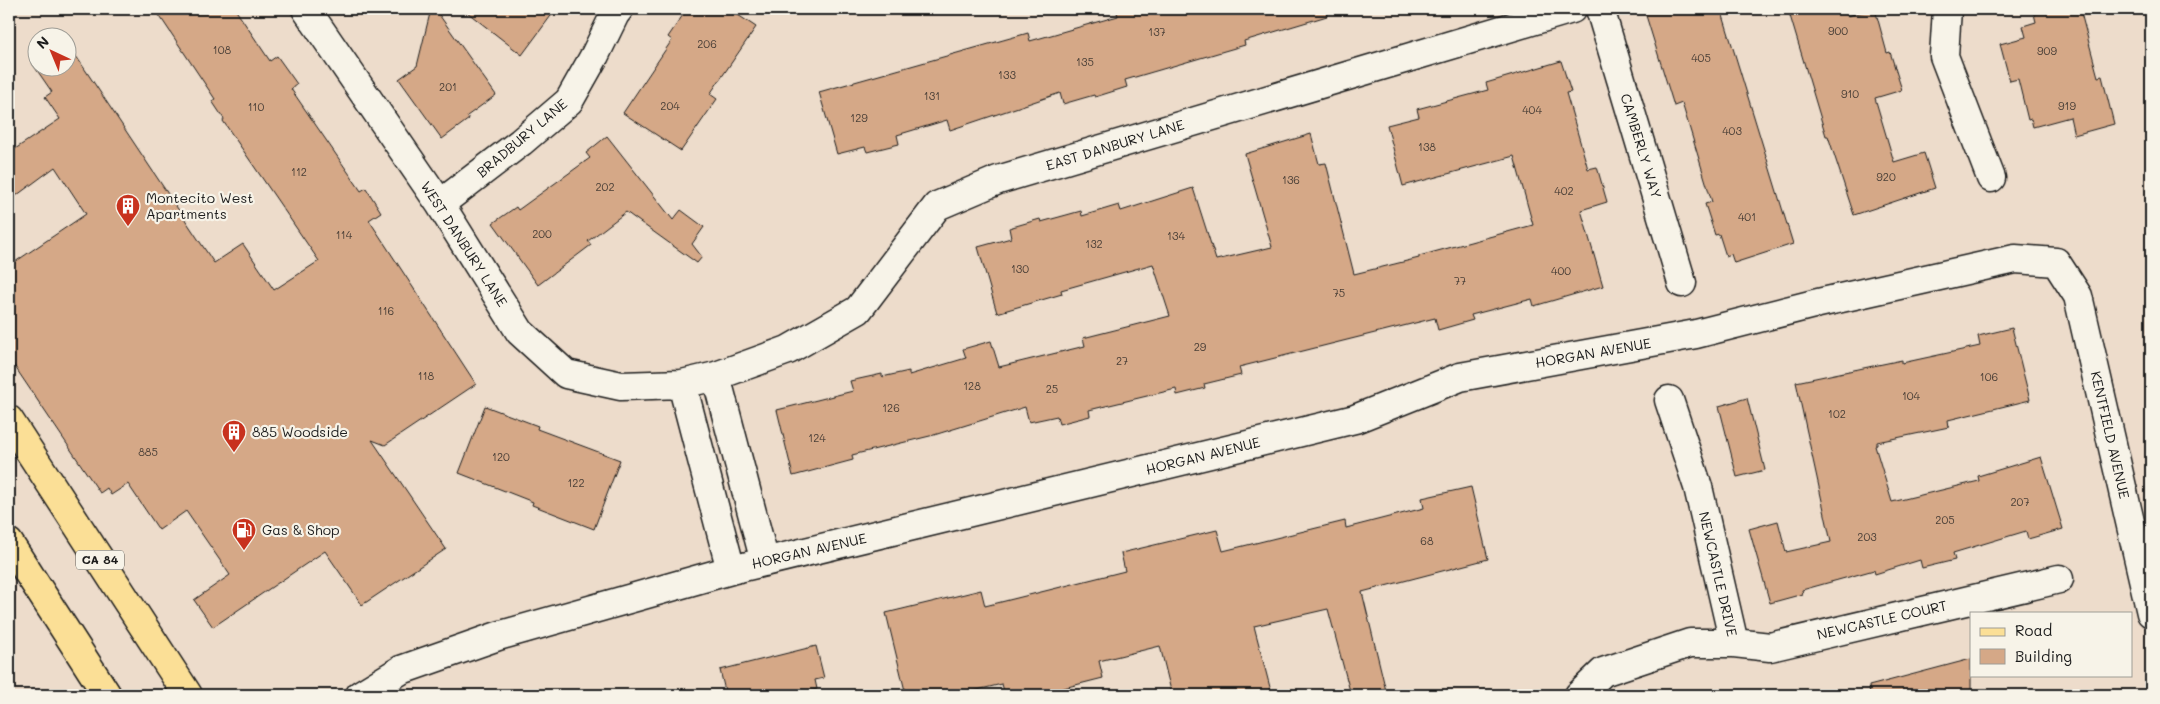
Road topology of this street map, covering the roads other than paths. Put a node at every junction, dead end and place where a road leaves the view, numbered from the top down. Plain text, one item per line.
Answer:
1 (306, 9) edge
2 (619, 9) edge
3 (1572, 9) edge
4 (1600, 9) edge
5 (1948, 9) edge
6 (1991, 178) dead end
7 (440, 204) junction
8 (2056, 262) joint
9 (1682, 283) dead end
10 (716, 376) junction
11 (682, 384) junction
12 (1669, 400) dead end
13 (10, 424) edge
14 (9, 544) edge
15 (765, 562) junction
16 (731, 570) junction
17 (2059, 579) dead end
18 (2151, 613) edge
19 (1734, 643) junction
20 (107, 695) edge
21 (188, 695) edge
22 (360, 695) edge
23 (1579, 695) edge

1 - 7 street, WEST DANBURY LANE
2 - 7 street, BRADBURY LANE
3 - 10 street, EAST DANBURY LANE
4 - 9 street, CAMBERLY WAY
5 - 6 street
7 - 11 street, WEST DANBURY LANE
8 - 15 street, HORGAN AVENUE
8 - 18 street, KENTFIELD AVENUE
10 - 11 street, WEST DANBURY LANE
10 - 15 street
11 - 16 street
12 - 19 street, NEWCASTLE DRIVE
13 - 21 main road, CA 84
14 - 20 main road
15 - 16 street, HORGAN AVENUE
16 - 22 street, HORGAN AVENUE
17 - 19 street, NEWCASTLE COURT
19 - 23 street, NEWCASTLE DRIVE

